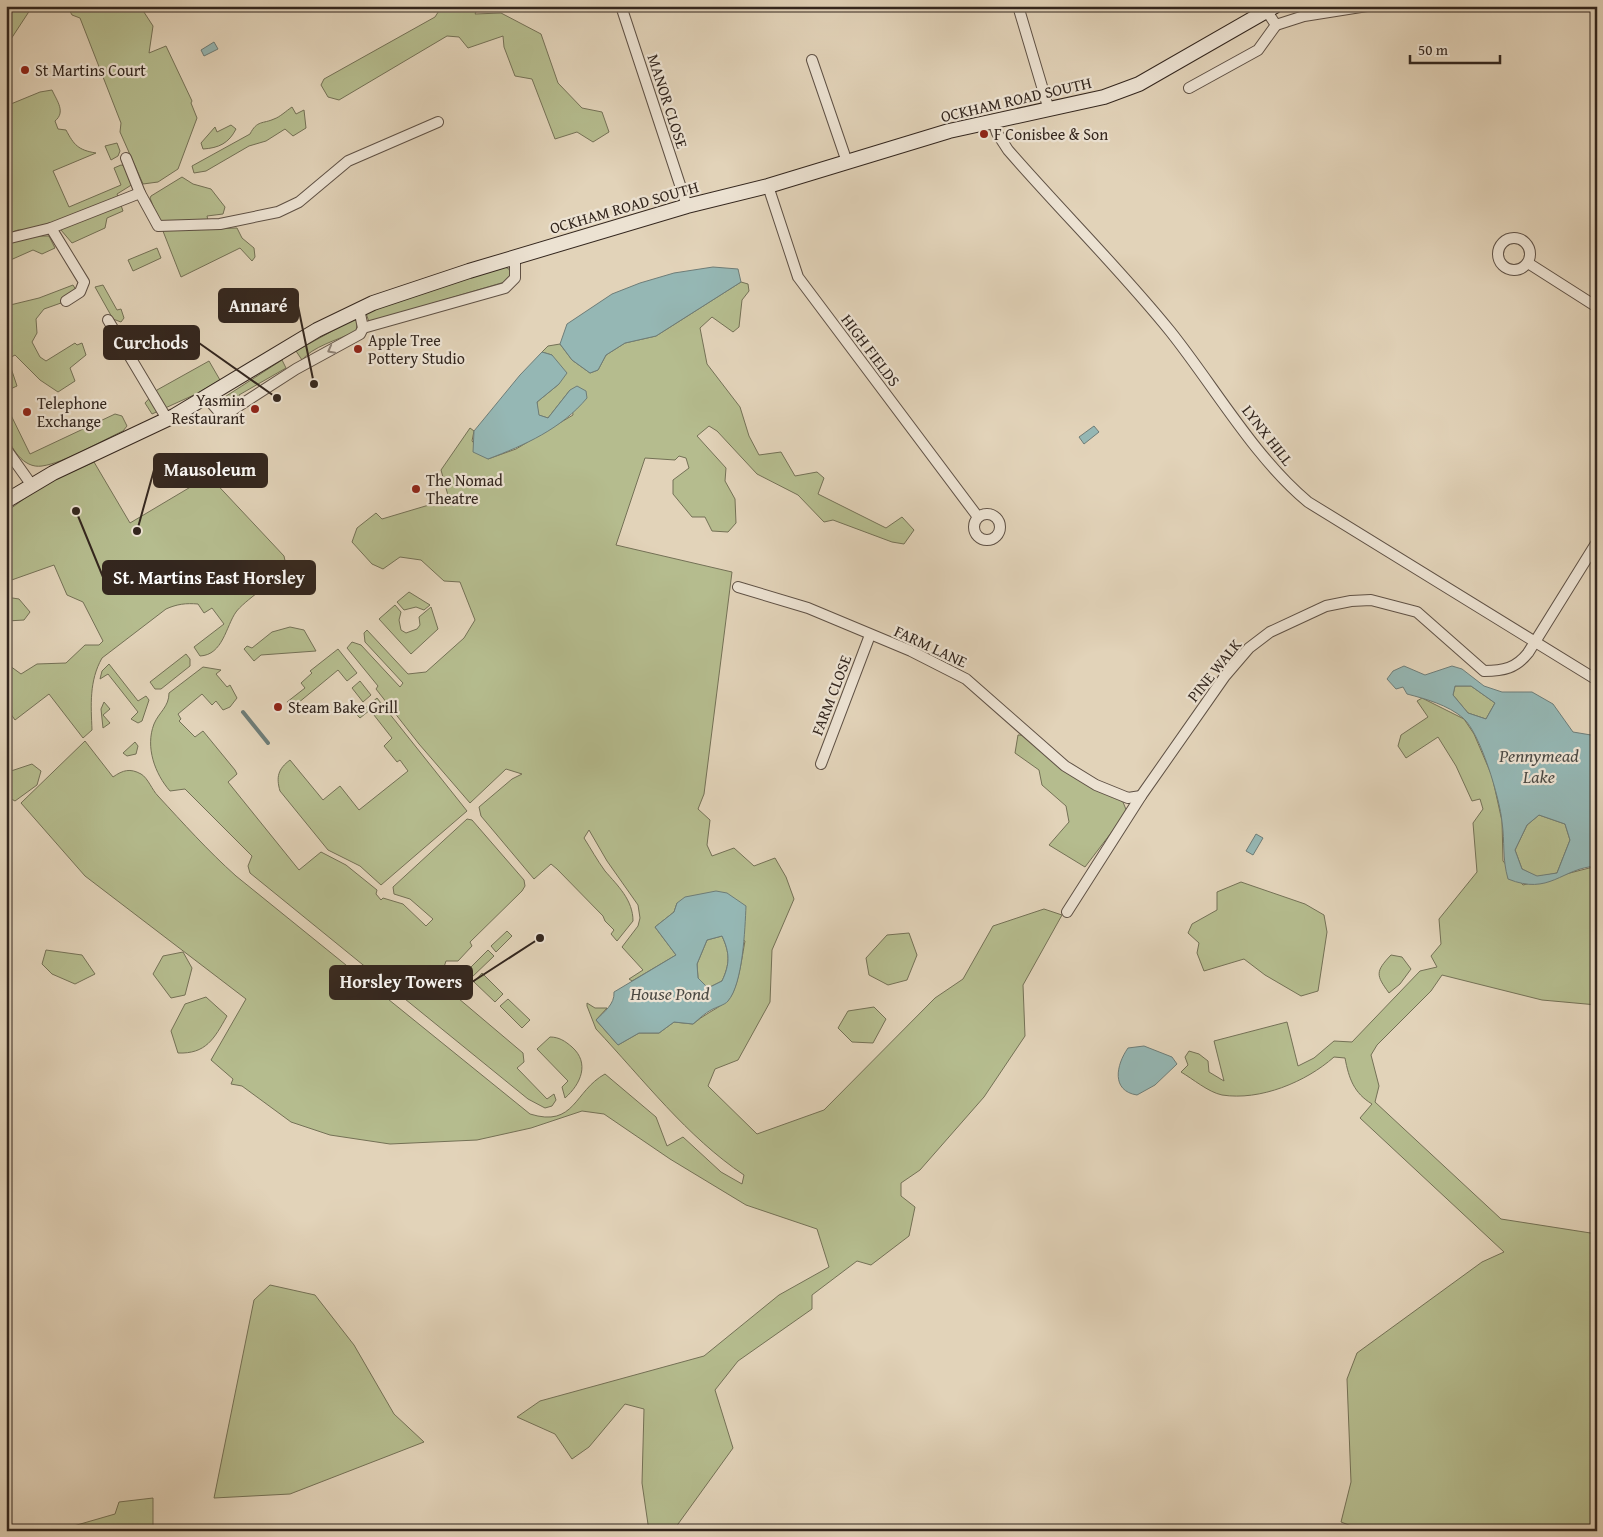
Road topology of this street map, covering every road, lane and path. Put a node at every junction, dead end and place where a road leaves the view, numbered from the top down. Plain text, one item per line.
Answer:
1 (621, 6) edge
2 (1018, 6) edge
3 (1368, 6) edge
4 (1271, 8) edge
5 (1276, 25) junction
6 (812, 60) dead end
7 (1189, 88) dead end
8 (1049, 110) junction
9 (993, 121) junction
10 (438, 122) dead end
11 (126, 158) dead end
12 (847, 162) junction
13 (768, 186) junction
14 (140, 193) junction
15 (687, 206) junction
16 (52, 228) junction
17 (6, 239) edge
18 (515, 258) junction
19 (1528, 263) dead end
20 (66, 301) dead end
21 (1597, 308) edge
22 (359, 309) junction
23 (108, 320) dead end
24 (363, 328) junction
25 (207, 398) junction
26 (167, 420) junction
27 (6, 449) edge
28 (31, 484) junction
29 (6, 501) edge
30 (978, 518) dead end
31 (1597, 542) edge
32 (738, 587) dead end
33 (870, 636) junction
34 (1535, 643) junction
35 (1597, 680) edge
36 (821, 764) dead end
37 (1141, 796) junction
38 (1067, 912) dead end

1 - 15 street, MANOR CLOSE
2 - 8 street
3 - 5 street
4 - 5 street
4 - 8 main road, OCKHAM ROAD SOUTH
5 - 7 street
6 - 12 street
8 - 9 main road, OCKHAM ROAD SOUTH
9 - 12 main road, OCKHAM ROAD SOUTH
9 - 34 street, LYNX HILL
10 - 14 street
11 - 14 street
12 - 13 main road, OCKHAM ROAD SOUTH
13 - 15 main road, OCKHAM ROAD SOUTH
13 - 30 street, HIGH FIELDS
14 - 16 street
15 - 18 main road, OCKHAM ROAD SOUTH
16 - 17 street
16 - 20 street
18 - 22 main road, OCKHAM ROAD SOUTH
18 - 24 street
19 - 21 street
22 - 24 street
22 - 25 main road, OCKHAM ROAD SOUTH
23 - 26 street
24 -> 25 street
25 - 26 main road, OCKHAM ROAD SOUTH
26 - 28 main road, OCKHAM ROAD SOUTH
27 - 28 street
28 - 29 main road, OCKHAM ROAD SOUTH
31 - 34 street, PINE WALK
32 - 33 street, FARM LANE
33 - 36 street, FARM CLOSE
33 - 37 street, FARM LANE
34 - 35 street, LYNX HILL
34 - 37 street, PINE WALK
37 - 38 street, PINE WALK

